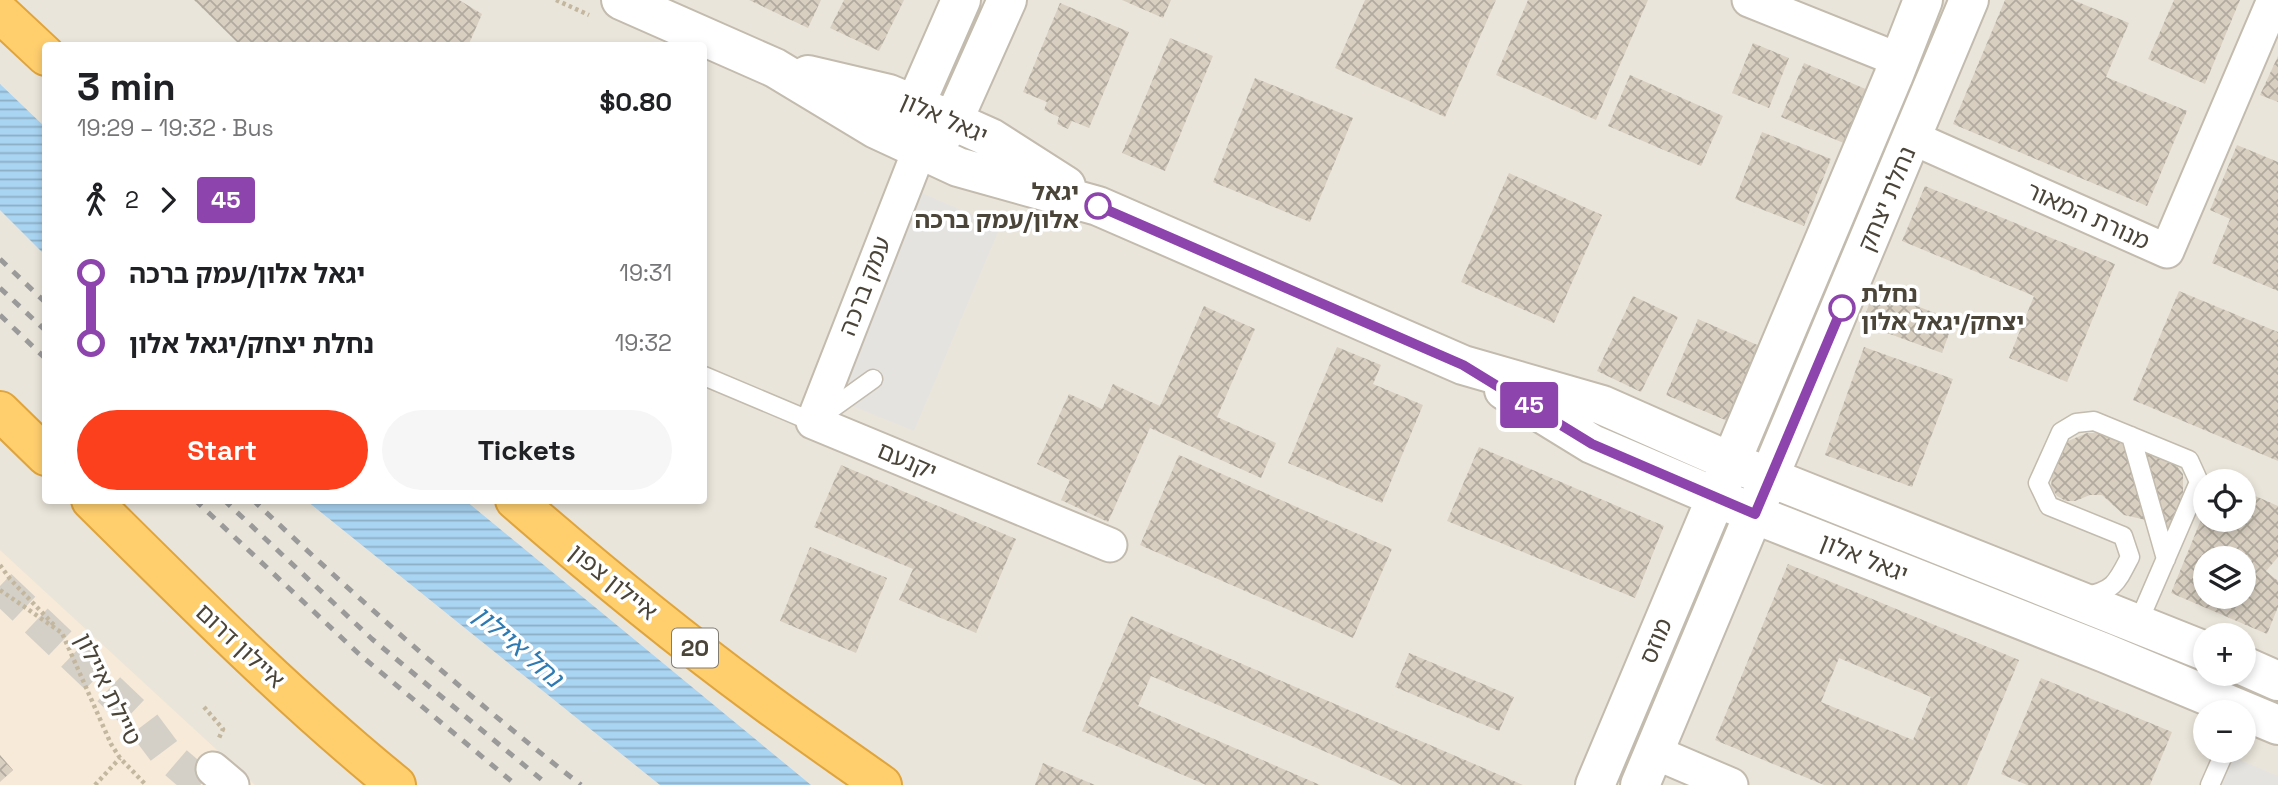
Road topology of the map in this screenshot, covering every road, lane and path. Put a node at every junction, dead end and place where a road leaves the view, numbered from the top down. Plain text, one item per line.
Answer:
1 (621, 0) edge
2 (961, 0) edge
3 (1007, 0) edge
4 (1749, 0) edge
5 (1923, 0) edge
6 (1969, 0) edge
7 (2274, 0) edge
8 (0, 13) edge
9 (42, 52) edge
10 (1899, 60) junction
11 (775, 68) junction
12 (915, 105) junction
13 (953, 121) junction
14 (1913, 138) junction
15 (919, 150) junction
16 (1098, 206) junction
17 (1463, 365) junction
18 (707, 377) edge
19 (873, 379) dead end
20 (0, 411) edge
21 (813, 422) junction
22 (2131, 436) junction
23 (42, 452) edge
24 (1731, 462) junction
25 (1771, 477) junction
26 (1716, 497) junction
27 (95, 504) edge
28 (521, 504) edge
29 (1755, 514) junction
30 (1110, 545) dead end
31 (2166, 559) junction
32 (0, 565) edge
33 (0, 590) edge
34 (2071, 598) junction
35 (2138, 623) junction
36 (62, 633) junction
37 (2193, 646) edge
38 (2256, 671) edge
39 (2278, 681) edge
40 (2215, 700) edge
41 (2256, 716) edge
42 (2278, 725) edge
43 (120, 758) junction
44 (2220, 763) edge
45 (1647, 769) edge
46 (95, 785) edge
47 (146, 785) edge
48 (396, 785) edge
49 (882, 785) edge
50 (1595, 785) edge
51 (1731, 785) edge
52 (2210, 785) edge

1 - 11 street, יגאל אלון
2 - 12 street
3 - 13 street
4 - 10 street
5 - 10 street, נחלת יצחק
6 - 14 street, נחלת יצחק
7 - 14 street, מנורת המאור
8 - 9 highway
10 - 24 street, נחלת יצחק
11 - 12 street, יגאל אלון
11 - 15 street, יגאל אלון
12 - 13 street, יגאל אלון
12 - 15 street
13 - 15 street
13 - 16 street, יגאל אלון
14 - 25 street, נחלת יצחק
15 - 16 street, יגאל אלון
15 - 21 street, עמק ברכה
16 - 17 street, יגאל אלון
17 - 24 street, יגאל אלון
17 - 26 street, יגאל אלון
18 - 21 lane, יקנעם
19 - 21 lane
20 - 23 highway
21 - 30 street, יקנעם
22 - 31 lane
22 - 31 lane
22 - 34 lane
24 - 25 street, יגאל אלון
24 - 26 street, נחלת יצחק
25 - 29 street, נחלת יצחק
25 - 34 street, יגאל אלון
26 - 29 street, יגאל אלון
26 - 50 street, מוזס
27 - 48 highway, איילון דרום
28 - 49 highway, איילון צפון / 20
29 - 40 street, יגאל אלון
29 - 45 street, מוזס
31 - 35 lane
32 - 36 path
33 - 36 path, טיילת איילון
34 - 35 street, יגאל אלון
35 - 37 street, יגאל אלון
36 - 43 path, טיילת איילון
38 - 39 street
41 - 42 street, יגאל אלון
43 - 46 path
43 - 47 path, טיילת איילון
44 - 52 lane
45 - 51 street

